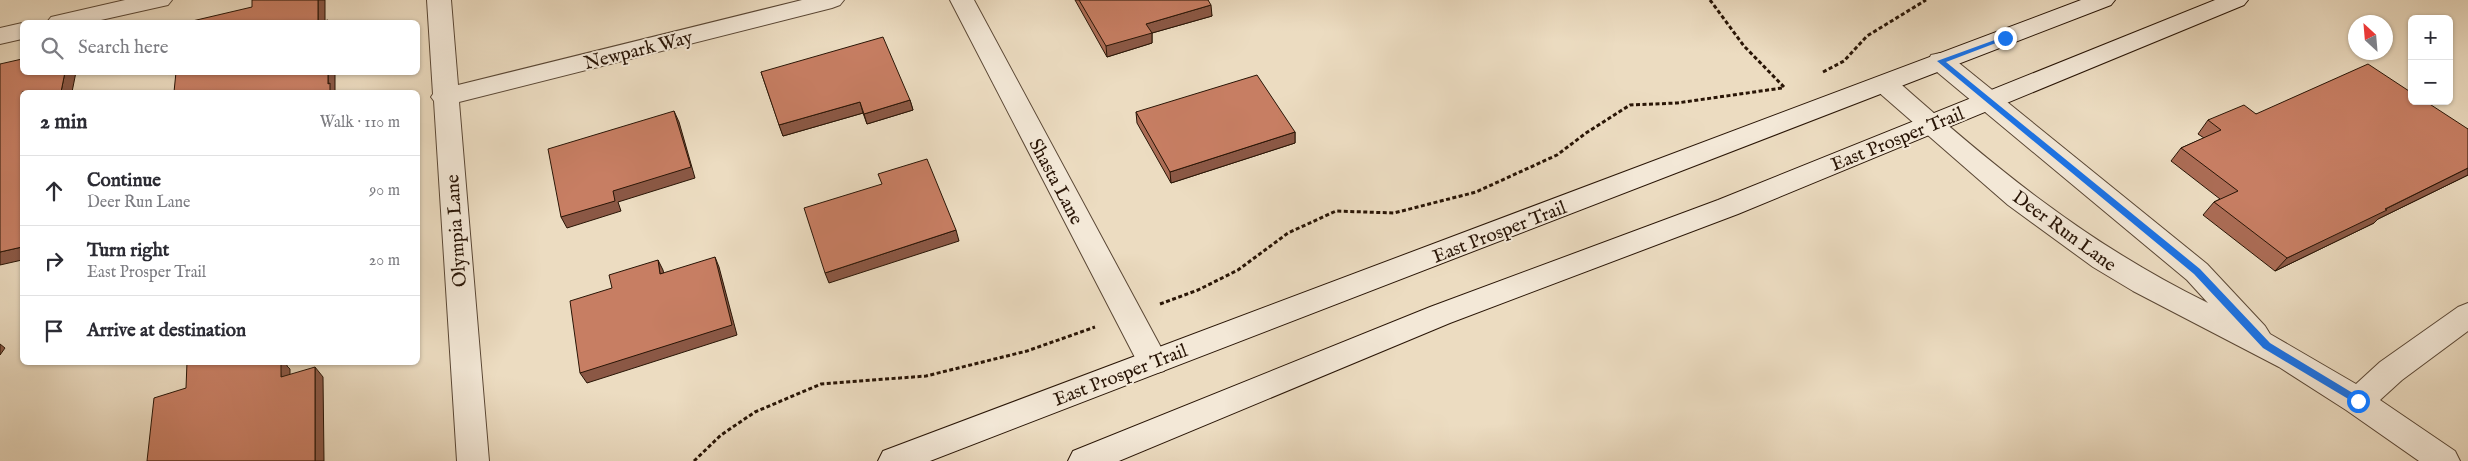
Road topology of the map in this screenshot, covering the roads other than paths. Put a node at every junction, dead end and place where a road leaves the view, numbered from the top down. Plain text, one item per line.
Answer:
1 (160, 0) edge
2 (439, 0) edge
3 (832, 0) edge
4 (962, 0) edge
5 (2104, 0) edge
6 (2236, 0) edge
7 (68, 20) edge
8 (20, 31) edge
9 (0, 36) edge
10 (1940, 61) junction
11 (1885, 84) junction
12 (444, 97) junction
13 (1989, 102) junction
14 (1930, 124) junction
15 (2468, 315) edge
16 (2266, 346) junction
17 (1153, 362) junction
18 (2358, 401) junction
19 (473, 461) edge
20 (894, 461) edge
21 (1084, 461) edge
22 (2444, 461) edge

1 - 7 street
2 - 12 street, Olympia Lane
3 - 12 street, Newpark Way
4 - 17 street, Shasta Lane
5 - 10 street, East Prosper Trail
6 - 13 street, East Prosper Trail
8 - 9 street
10 - 11 street, East Prosper Trail
10 - 13 street, Deer Run Lane
11 - 14 street, Deer Run Lane
11 - 17 street, East Prosper Trail
12 - 19 street, Olympia Lane
13 - 14 street, East Prosper Trail
13 - 16 street, Deer Run Lane
14 - 16 street, Deer Run Lane
14 - 21 street, East Prosper Trail
15 - 18 street
16 - 18 street, Deer Run Lane
17 - 20 street, East Prosper Trail
18 - 22 street, Deer Run Lane

